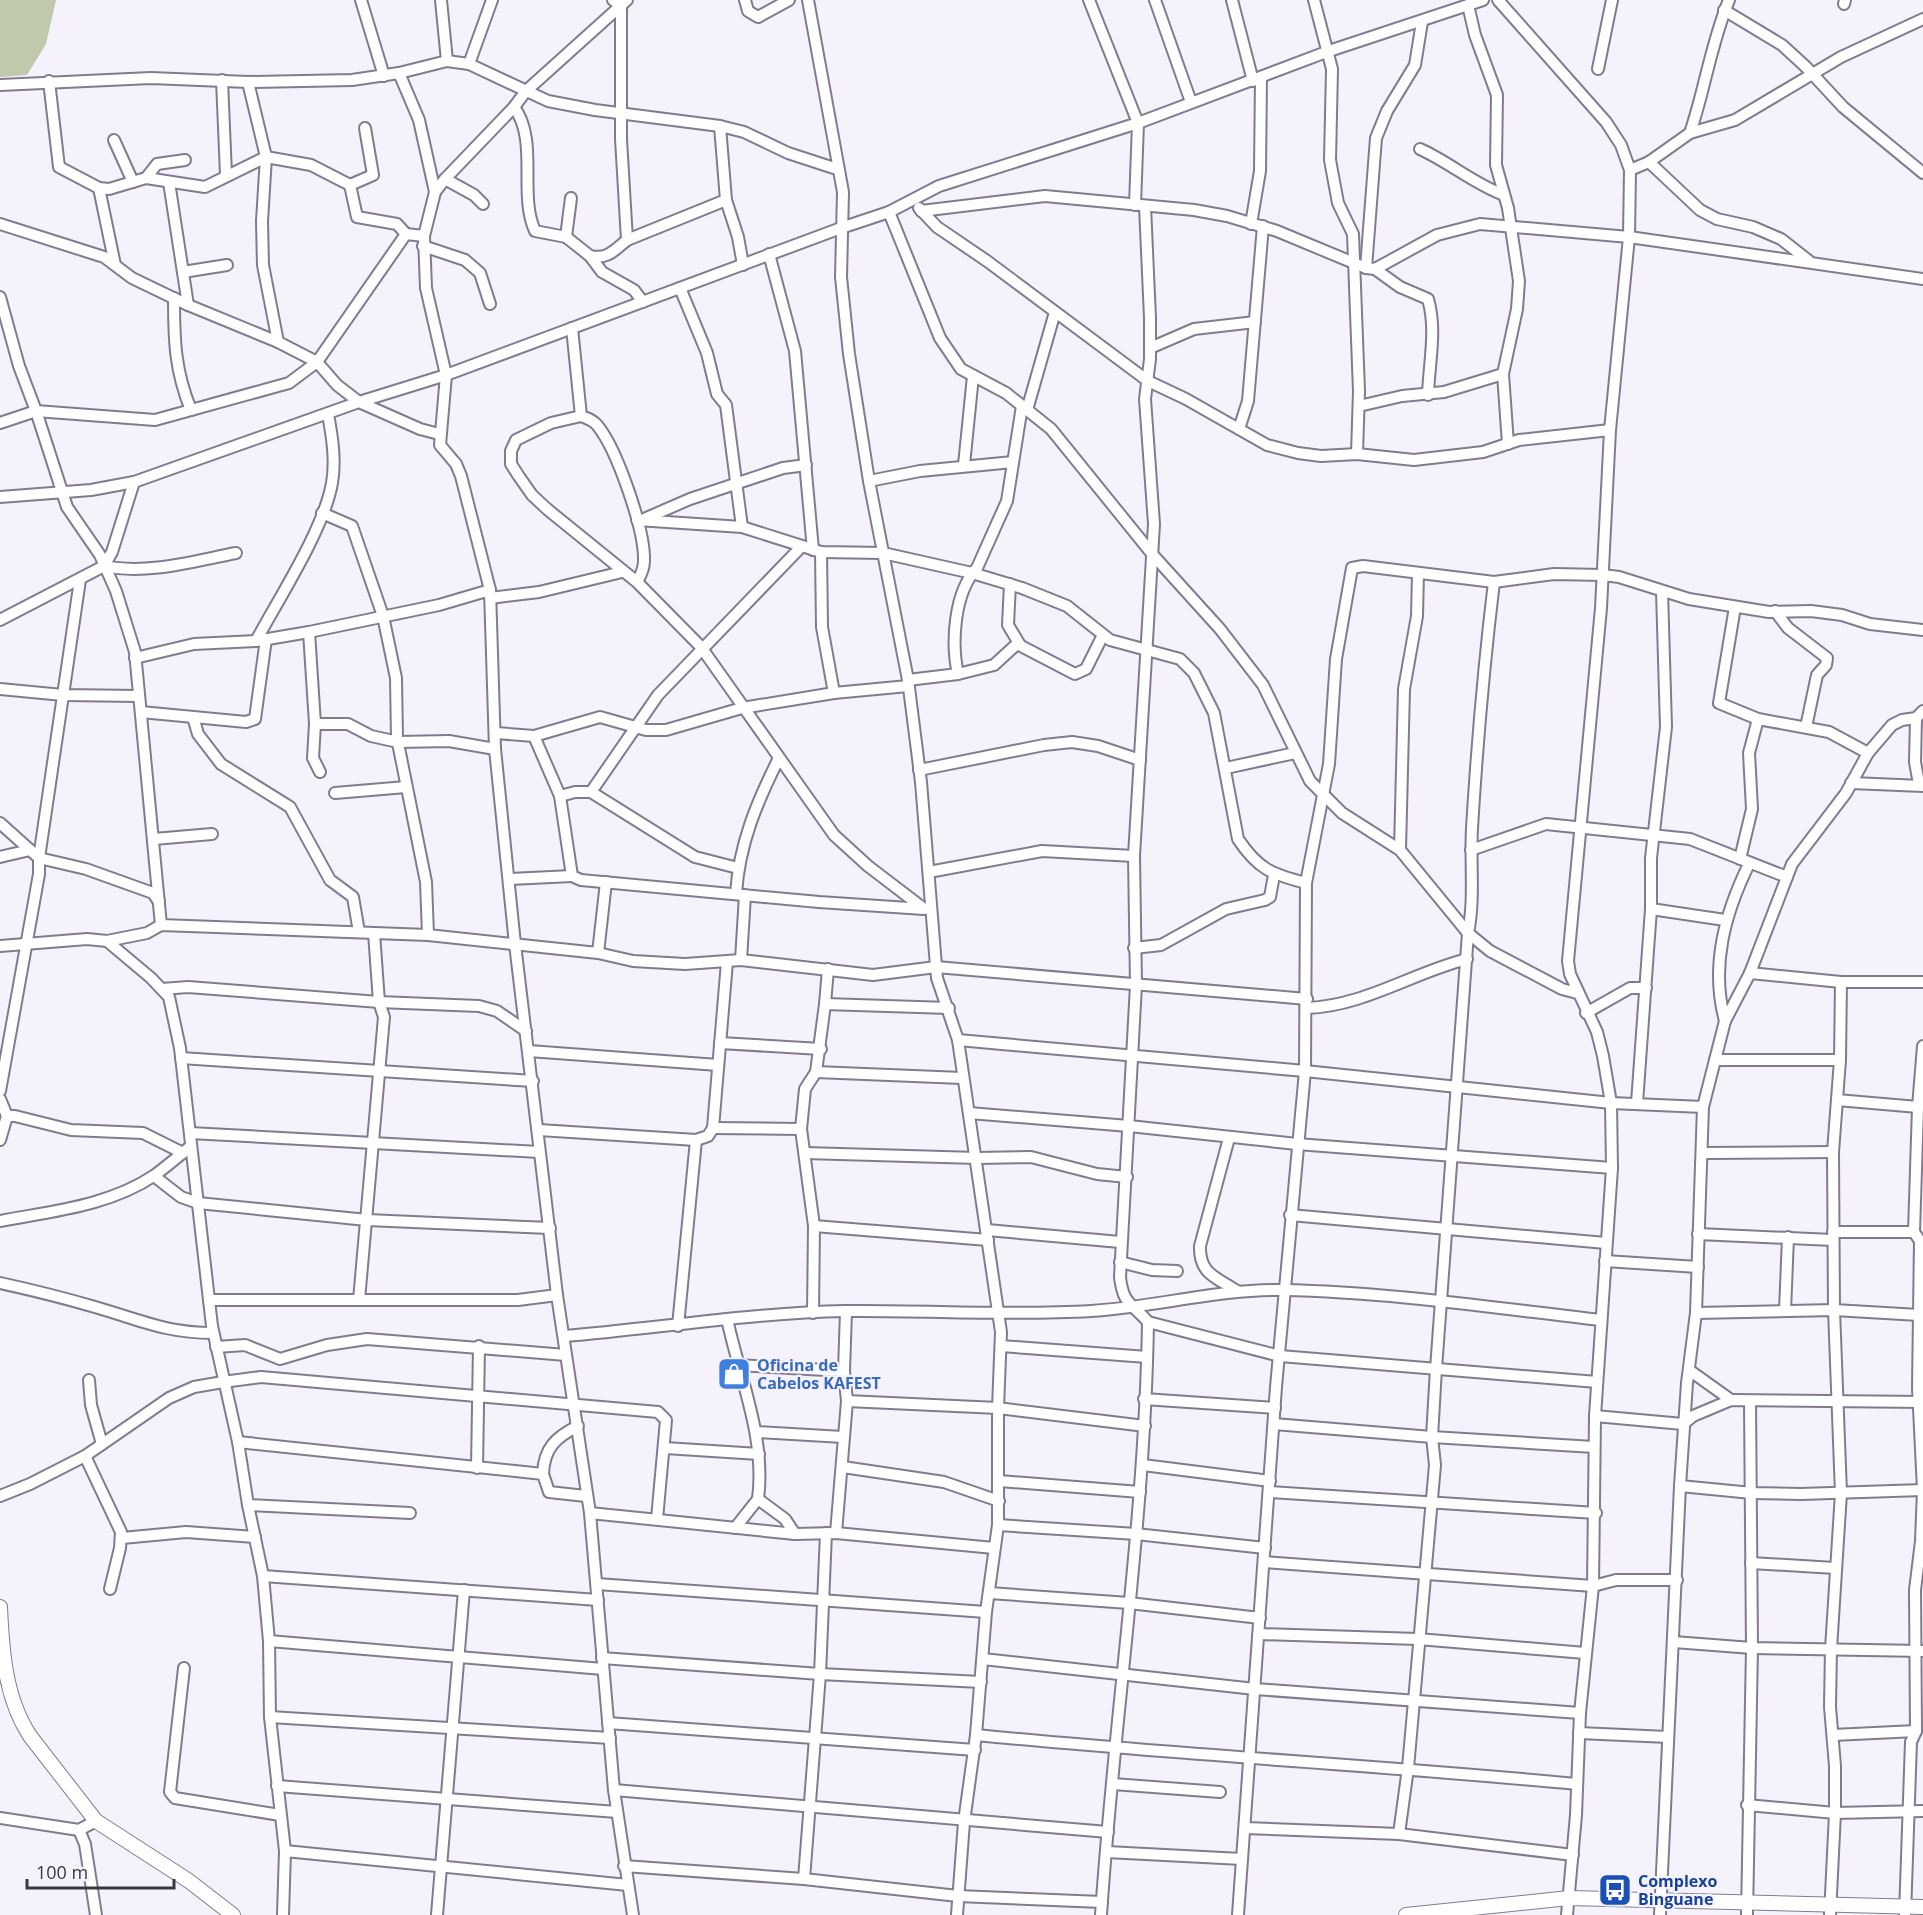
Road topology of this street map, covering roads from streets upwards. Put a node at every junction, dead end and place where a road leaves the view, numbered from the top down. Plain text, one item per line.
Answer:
1 (361, 0) edge
2 (441, 0) edge
3 (492, 0) edge
4 (745, 0) edge
5 (789, 0) edge
6 (808, 0) edge
7 (1089, 0) edge
8 (1155, 0) edge
9 (1232, 0) edge
10 (1314, 0) edge
11 (1483, 0) edge
12 (1498, 0) edge
13 (1612, 0) edge
14 (623, 1) edge
15 (1462, 4) edge
16 (1726, 5) edge
17 (1923, 19) edge
18 (1422, 22) junction
19 (1329, 51) junction
20 (447, 61) junction
21 (469, 64) junction
22 (1598, 69) dead end
23 (1812, 73) junction
24 (399, 74) junction
25 (384, 76) junction
26 (222, 80) junction
27 (1257, 80) junction
28 (49, 81) junction
29 (248, 82) junction
30 (0, 85) edge
31 (525, 91) junction
32 (1191, 102) junction
33 (514, 107) junction
34 (622, 112) junction
35 (1138, 123) junction
36 (720, 126) junction
37 (365, 128) dead end
38 (1690, 133) junction
39 (114, 140) dead end
40 (1420, 149) dead end
41 (266, 157) junction
42 (185, 160) dead end
43 (1649, 162) junction
44 (837, 169) junction
45 (1630, 170) junction
46 (1923, 173) edge
47 (226, 175) junction
48 (146, 178) junction
49 (445, 179) junction
50 (133, 182) junction
51 (169, 182) junction
52 (350, 185) junction
53 (99, 188) junction
54 (435, 192) junction
55 (1504, 195) junction
56 (571, 198) dead end
57 (726, 200) junction
58 (914, 201) junction
59 (483, 204) dead end
60 (1140, 205) junction
61 (921, 211) junction
62 (889, 212) junction
63 (0, 224) edge
64 (1257, 225) junction
65 (1511, 226) junction
66 (841, 228) junction
67 (406, 234) junction
68 (566, 237) junction
69 (1629, 237) junction
70 (627, 240) junction
71 (423, 241) junction
72 (769, 254) junction
73 (590, 256) junction
74 (1809, 261) junction
75 (1355, 263) junction
76 (116, 265) junction
77 (226, 265) dead end
78 (743, 265) junction
79 (1371, 268) junction
80 (183, 272) junction
81 (1923, 279) edge
82 (680, 288) junction
83 (0, 297) edge
84 (174, 298) junction
85 (643, 302) junction
86 (490, 304) dead end
87 (188, 305) junction
88 (1055, 312) junction
89 (1255, 322) junction
90 (572, 328) junction
91 (278, 342) junction
92 (1150, 348) junction
93 (317, 362) junction
94 (1503, 374) junction
95 (446, 375) junction
96 (973, 376) junction
97 (1148, 381) junction
98 (1428, 395) junction
99 (359, 402) junction
100 (1359, 406) junction
101 (1025, 408) junction
102 (191, 410) junction
103 (36, 411) junction
104 (328, 414) junction
105 (581, 416) junction
106 (0, 423) edge
107 (1239, 429) junction
108 (1610, 430) junction
109 (439, 434) junction
110 (1508, 444) junction
111 (1357, 454) junction
112 (1013, 462) junction
113 (806, 465) junction
114 (964, 465) junction
115 (869, 481) junction
116 (134, 482) junction
117 (738, 483) junction
118 (61, 491) junction
119 (0, 497) edge
120 (322, 513) junction
121 (639, 520) junction
122 (742, 527) junction
123 (802, 546) junction
124 (817, 551) junction
125 (236, 553) dead end
126 (883, 553) junction
127 (1153, 555) junction
128 (104, 566) junction
129 (622, 572) junction
130 (972, 573) junction
131 (1418, 573) junction
132 (1603, 575) junction
133 (80, 580) junction
134 (637, 582) junction
135 (1494, 582) junction
136 (1010, 584) junction
137 (1662, 591) junction
138 (490, 594) junction
139 (1735, 606) junction
140 (1775, 611) junction
141 (383, 616) junction
142 (0, 620) edge
143 (1923, 630) edge
144 (309, 632) junction
145 (1103, 635) junction
146 (261, 640) junction
147 (1020, 645) junction
148 (701, 647) junction
149 (1146, 650) junction
150 (135, 658) junction
151 (958, 674) junction
152 (908, 683) junction
153 (0, 689) edge
154 (834, 693) junction
155 (63, 695) junction
156 (139, 696) junction
157 (742, 708) junction
158 (141, 712) junction
159 (1920, 715) edge
160 (193, 717) junction
161 (1758, 719) junction
162 (315, 724) junction
163 (636, 727) junction
164 (1806, 727) junction
165 (496, 733) junction
166 (534, 736) junction
167 (398, 742) junction
168 (495, 749) junction
169 (1295, 753) junction
170 (1868, 753) junction
171 (779, 758) junction
172 (1140, 760) junction
173 (1226, 768) junction
174 (919, 770) junction
175 (320, 772) dead end
176 (1851, 783) junction
177 (1921, 785) edge
178 (406, 787) junction
179 (591, 792) junction
180 (335, 793) dead end
181 (1323, 794) junction
182 (560, 796) junction
183 (0, 823) edge
184 (1579, 829) junction
185 (212, 834) dead end
186 (1653, 835) junction
187 (154, 839) junction
188 (30, 850) junction
189 (1400, 850) junction
190 (1470, 850) junction
191 (1134, 856) junction
192 (0, 857) edge
193 (39, 858) junction
194 (1745, 861) junction
195 (738, 868) junction
196 (929, 872) junction
197 (1274, 875) junction
198 (572, 876) junction
199 (1787, 877) junction
200 (510, 879) junction
201 (606, 882) junction
202 (1306, 883) junction
203 (740, 894) junction
204 (161, 906) junction
205 (926, 909) junction
206 (1651, 909) junction
207 (1725, 920) junction
208 (162, 925) junction
209 (359, 932) junction
210 (374, 933) junction
211 (1468, 933) junction
212 (428, 935) junction
213 (106, 941) junction
214 (515, 944) junction
215 (27, 945) junction
216 (0, 946) edge
217 (1134, 948) junction
218 (598, 953) junction
219 (1467, 959) junction
220 (741, 960) junction
221 (727, 962) junction
222 (936, 967) junction
223 (828, 969) junction
224 (1750, 973) junction
225 (1842, 982) junction
226 (1923, 982) edge
227 (1136, 985) junction
228 (162, 988) junction
229 (1646, 988) junction
230 (1577, 993) junction
231 (379, 1002) junction
232 (825, 1004) junction
233 (1307, 1004) junction
234 (949, 1008) junction
235 (1586, 1013) junction
236 (1725, 1021) junction
237 (526, 1031) junction
238 (958, 1040) junction
239 (720, 1043) junction
240 (1923, 1046) edge
241 (821, 1049) junction
242 (529, 1051) junction
243 (1131, 1056) junction
244 (181, 1058) junction
245 (1715, 1060) junction
246 (1840, 1060) junction
247 (718, 1065) junction
248 (378, 1071) junction
249 (1305, 1071) junction
250 (816, 1072) junction
251 (962, 1078) junction
252 (533, 1081) junction
253 (1458, 1088) junction
254 (0, 1091) edge
255 (0, 1099) edge
256 (1837, 1100) junction
257 (1611, 1103) junction
258 (1637, 1103) junction
259 (1703, 1107) junction
260 (1918, 1107) junction
261 (969, 1113) junction
262 (8, 1116) junction
263 (1129, 1126) junction
264 (713, 1128) junction
265 (801, 1129) junction
266 (538, 1130) junction
267 (190, 1133) junction
268 (1229, 1138) junction
269 (0, 1140) edge
270 (696, 1140) junction
271 (372, 1142) junction
272 (1297, 1144) junction
273 (1921, 1144) edge
274 (187, 1150) junction
275 (539, 1152) junction
276 (1833, 1152) junction
277 (805, 1153) junction
278 (1704, 1153) junction
279 (1452, 1157) junction
280 (976, 1158) junction
281 (1612, 1168) junction
282 (154, 1176) junction
283 (1128, 1177) junction
284 (198, 1203) junction
285 (1290, 1215) junction
286 (367, 1220) junction
287 (0, 1221) edge
288 (814, 1226) junction
289 (1447, 1227) junction
290 (550, 1228) junction
291 (1698, 1233) junction
292 (988, 1235) junction
293 (1788, 1236) junction
294 (1833, 1236) junction
295 (1919, 1238) edge
296 (1120, 1242) junction
297 (1606, 1243) junction
298 (1605, 1261) junction
299 (1120, 1262) junction
300 (1698, 1267) junction
301 (1177, 1271) dead end
302 (0, 1283) edge
303 (1285, 1290) junction
304 (1237, 1291) junction
305 (557, 1295) junction
306 (209, 1300) junction
307 (359, 1300) junction
308 (1441, 1301) junction
309 (1130, 1307) junction
310 (1834, 1310) junction
311 (846, 1311) junction
312 (1785, 1311) junction
313 (1921, 1311) edge
314 (813, 1313) junction
315 (1696, 1313) junction
316 (999, 1314) junction
317 (728, 1319) junction
318 (1600, 1320) junction
319 (1148, 1322) junction
320 (678, 1326) junction
321 (213, 1333) junction
322 (564, 1336) junction
323 (479, 1346) junction
324 (1001, 1346) junction
325 (216, 1347) junction
326 (566, 1355) junction
327 (1280, 1356) junction
328 (1147, 1357) junction
329 (280, 1359) junction
330 (737, 1365) junction
331 (1436, 1369) junction
332 (1689, 1370) junction
333 (844, 1371) junction
334 (278, 1378) junction
335 (89, 1380) dead end
336 (223, 1382) junction
337 (1597, 1382) junction
338 (480, 1398) junction
339 (1144, 1400) junction
340 (1731, 1400) junction
341 (847, 1401) junction
342 (1750, 1401) junction
343 (1840, 1401) junction
344 (1921, 1402) edge
345 (576, 1407) junction
346 (998, 1408) junction
347 (1275, 1408) junction
348 (1595, 1416) junction
349 (1274, 1424) junction
350 (1683, 1425) junction
351 (578, 1426) junction
352 (1145, 1426) junction
353 (756, 1432) junction
354 (843, 1437) junction
355 (1432, 1437) junction
356 (238, 1442) junction
357 (102, 1444) junction
358 (1594, 1447) junction
359 (664, 1448) junction
360 (759, 1454) junction
361 (85, 1456) junction
362 (1143, 1466) junction
363 (843, 1467) junction
364 (477, 1468) junction
365 (543, 1474) junction
366 (999, 1481) junction
367 (1680, 1485) junction
368 (1269, 1486) junction
369 (1923, 1490) edge
370 (1140, 1492) junction
371 (1752, 1493) junction
372 (1841, 1493) junction
373 (0, 1496) edge
374 (586, 1496) junction
375 (758, 1499) junction
376 (999, 1501) junction
377 (1431, 1503) junction
378 (248, 1505) junction
379 (410, 1513) dead end
380 (590, 1513) junction
381 (1596, 1513) junction
382 (657, 1519) junction
383 (998, 1525) junction
384 (735, 1528) junction
385 (831, 1533) junction
386 (795, 1534) junction
387 (1136, 1534) junction
388 (255, 1537) junction
389 (122, 1538) junction
390 (994, 1548) junction
391 (1265, 1548) junction
392 (1264, 1562) junction
393 (1921, 1562) edge
394 (1751, 1563) junction
395 (1835, 1568) junction
396 (1424, 1572) junction
397 (263, 1576) junction
398 (1677, 1580) junction
399 (597, 1584) junction
400 (1593, 1586) junction
401 (110, 1589) dead end
402 (464, 1590) junction
403 (989, 1593) junction
404 (598, 1600) junction
405 (825, 1602) junction
406 (1129, 1603) junction
407 (0, 1607) edge
408 (986, 1612) junction
409 (0, 1614) edge
410 (1260, 1618) junction
411 (1259, 1634) junction
412 (1418, 1639) junction
413 (269, 1641) junction
414 (1674, 1642) junction
415 (1752, 1648) junction
416 (1831, 1650) junction
417 (1919, 1651) edge
418 (1585, 1653) junction
419 (457, 1659) junction
420 (982, 1659) junction
421 (603, 1663) junction
422 (184, 1668) dead end
423 (2, 1669) edge
424 (820, 1674) junction
425 (1122, 1676) junction
426 (981, 1683) junction
427 (1255, 1689) junction
428 (1413, 1699) junction
429 (1580, 1713) junction
430 (270, 1717) junction
431 (608, 1723) junction
432 (452, 1728) junction
433 (1579, 1733) junction
434 (976, 1735) junction
435 (1833, 1735) junction
436 (1914, 1736) junction
437 (1668, 1737) junction
438 (610, 1738) junction
439 (814, 1738) junction
440 (1923, 1742) edge
441 (1116, 1749) junction
442 (975, 1750) junction
443 (1250, 1757) junction
444 (1408, 1768) junction
445 (1113, 1784) junction
446 (1577, 1784) junction
447 (277, 1786) junction
448 (614, 1791) junction
449 (1220, 1792) dead end
450 (446, 1799) junction
451 (1747, 1805) junction
452 (808, 1808) junction
453 (1923, 1811) edge
454 (617, 1812) junction
455 (1910, 1812) junction
456 (1835, 1813) junction
457 (280, 1815) junction
458 (0, 1818) edge
459 (96, 1821) junction
460 (964, 1822) junction
461 (1245, 1828) junction
462 (79, 1830) junction
463 (1108, 1832) junction
464 (1399, 1834) junction
465 (285, 1851) junction
466 (1107, 1852) junction
467 (1573, 1855) junction
468 (1242, 1859) junction
469 (624, 1866) junction
470 (440, 1867) junction
471 (804, 1879) junction
472 (628, 1885) junction
473 (958, 1896) junction
474 (1569, 1898) junction
475 (1661, 1900) junction
476 (1102, 1902) junction
477 (1748, 1908) edge
478 (1923, 1908) edge
479 (1831, 1910) edge
480 (1904, 1911) edge
481 (96, 1915) edge
482 (233, 1915) edge
483 (284, 1915) edge
484 (437, 1915) edge
485 (633, 1915) edge
486 (957, 1915) edge
487 (1101, 1915) edge
488 (1238, 1915) edge
489 (1406, 1915) edge
490 (1567, 1915) edge
491 (1660, 1915) edge

1 - 25 street
2 - 20 street
3 - 21 street
4 - 5 street
6 - 44 street
7 - 35 street
8 - 32 street
9 - 27 street
10 - 19 street
11 - 15 street
12 - 45 street
13 - 22 street
14 - 31 street
14 - 34 street
15 - 18 street
15 - 55 street
16 - 23 street
16 - 38 street
17 - 23 street
18 - 19 street
18 - 79 street
19 - 27 street
19 - 75 street
20 - 21 street
20 - 24 street
21 - 31 street
23 - 38 street
23 - 46 street
24 - 25 street
24 - 54 street
25 - 29 street
26 - 28 street
26 - 29 street
26 - 47 street
27 - 32 street
27 - 64 street
28 - 30 street
28 - 53 street
29 - 41 street
31 - 33 street
31 - 34 street
32 - 35 street
33 - 49 street
33 - 68 street
34 - 36 street
34 - 70 street
35 - 58 street
35 - 60 street
36 - 44 street
36 - 57 street
37 - 52 street
38 - 43 street
39 - 50 street
40 - 55 street
41 - 47 street
41 - 52 street
41 - 91 street
42 - 48 street
43 - 45 street
43 - 74 street
44 - 66 street
45 - 69 street
47 - 51 street
48 - 50 street
48 - 51 street
49 - 54 street
49 - 59 street
50 - 53 street
51 - 80 street
52 - 67 street
53 - 76 street
54 - 71 street
55 - 65 street
56 - 68 street
57 - 70 street
57 - 78 street
58 - 61 street
58 - 62 street
60 - 61 street
60 - 64 street
60 - 92 street
61 - 88 street
62 - 66 street
62 - 96 street
63 - 76 street
64 - 75 street
64 - 89 street
65 - 69 street
65 - 79 street
65 - 94 street
66 - 72 street
66 - 115 street
67 - 71 street
67 - 93 street
68 - 73 street
69 - 74 street
69 - 108 street
70 - 73 street
71 - 86 street
71 - 95 street
72 - 78 street
72 - 113 street
73 - 85 street
74 - 81 street
75 - 79 street
75 - 100 street
76 - 84 street
77 - 80 street
78 - 82 street
79 - 98 street
80 - 87 street
82 - 85 street
82 - 117 street
83 - 103 street
84 - 87 street
84 - 102 street
85 - 90 street
87 - 91 street
88 - 97 street
88 - 101 street
89 - 92 street
89 - 107 street
90 - 95 street
90 - 105 street
91 - 93 street
92 - 97 street
93 - 99 street
93 - 102 street
94 - 98 street
94 - 110 street
95 - 99 street
95 - 109 street
96 - 101 street
96 - 114 street
97 - 107 street
97 - 127 street
98 - 100 street
99 - 104 street
99 - 109 street
100 - 111 street
101 - 112 street
101 - 127 street
102 - 103 street
103 - 106 street
103 - 118 street
104 - 116 street
104 - 120 street
105 - 121 street
105 - 129 street
107 - 111 street
108 - 110 street
108 - 132 street
109 - 138 street
110 - 111 street
112 - 114 street
112 - 130 street
113 - 117 street
113 - 124 street
114 - 115 street
115 - 126 street
116 - 118 street
116 - 128 street
117 - 121 street
117 - 122 street
118 - 119 street
118 - 128 street
120 - 141 street
120 - 146 street
121 - 122 street
121 - 134 street
122 - 123 street
123 - 124 street
123 - 148 street
124 - 126 street
124 - 154 street
125 - 128 street
126 - 130 street
126 - 152 street
127 - 149 street
127 - 169 street
128 - 133 street
128 - 150 street
129 - 134 street
129 - 138 street
130 - 136 street
130 - 151 street
131 - 135 street
131 - 181 street
131 - 189 street
132 - 135 street
132 - 137 street
132 - 184 street
133 - 142 street
133 - 155 street
134 - 148 street
135 - 190 street
136 - 145 street
136 - 147 street
137 - 139 street
137 - 186 street
138 - 141 street
138 - 165 street
139 - 140 street
139 - 161 street
140 - 143 street
140 - 164 street
141 - 144 street
141 - 167 street
144 - 146 street
144 - 162 street
145 - 147 street
145 - 149 street
146 - 150 street
146 - 160 street
147 - 151 street
148 - 157 street
148 - 163 street
149 - 172 street
149 - 173 street
150 - 156 street
151 - 152 street
152 - 154 street
152 - 174 street
153 - 155 street
154 - 157 street
155 - 156 street
155 - 193 street
156 - 158 street
157 - 163 street
157 - 171 street
158 - 160 street
158 - 187 street
159 - 170 street
159 - 177 street
160 - 209 street
161 - 164 street
161 - 194 street
162 - 167 street
162 - 175 street
163 - 166 street
163 - 179 street
164 - 170 street
165 - 166 street
165 - 168 street
166 - 182 street
167 - 168 street
167 - 178 street
168 - 200 street
169 - 173 street
169 - 181 street
170 - 176 street
171 - 195 street
171 - 205 street
172 - 174 street
172 - 191 street
173 - 197 street
174 - 196 street
176 - 177 street
176 - 199 street
178 - 180 street
178 - 212 street
179 - 182 street
179 - 195 street
181 - 189 street
181 - 202 street
182 - 198 street
183 - 188 street
184 - 186 street
184 - 190 street
184 - 230 street
185 - 187 street
186 - 194 street
186 - 206 street
187 - 204 street
188 - 192 street
188 - 193 street
189 - 211 street
190 - 211 street
191 - 196 street
191 - 217 street
193 - 204 street
193 - 215 street
194 - 199 street
194 - 207 street
195 - 203 street
196 - 205 street
197 - 202 street
197 - 217 street
198 - 200 street
198 - 201 street
199 - 224 street
200 - 214 street
201 - 203 street
201 - 218 street
202 - 233 street
203 - 205 street
203 - 220 street
204 - 208 street
205 - 222 street
206 - 207 street
206 - 229 street
207 - 236 street
208 - 209 street
208 - 213 street
209 - 210 street
210 - 212 street
210 - 231 street
211 - 219 street
211 - 230 street
212 - 214 street
213 - 215 street
213 - 228 street
214 - 218 street
214 - 237 street
215 - 216 street
215 - 254 street
217 - 227 street
218 - 221 street
219 - 233 street
219 - 253 street
220 - 221 street
220 - 223 street
221 - 239 street
222 - 223 street
222 - 227 street
222 - 234 street
223 - 232 street
224 - 225 street
224 - 236 street
225 - 226 street
225 - 246 street
227 - 233 street
227 - 243 street
228 - 231 street
228 - 244 street
229 - 235 street
229 - 258 street
230 - 235 street
231 - 237 street
231 - 248 street
232 - 234 street
232 - 241 street
233 - 249 street
234 - 238 street
235 - 257 street
236 - 245 street
237 - 242 street
238 - 243 street
238 - 251 street
239 - 241 street
239 - 247 street
240 - 260 street
241 - 250 street
242 - 247 street
242 - 252 street
243 - 249 street
243 - 263 street
244 - 248 street
244 - 267 street
245 - 246 street
245 - 259 street
246 - 256 street
247 - 264 street
248 - 252 street
248 - 271 street
249 - 253 street
249 - 272 street
250 - 251 street
250 - 265 street
251 - 261 street
252 - 266 street
253 - 257 street
253 - 279 street
255 - 262 street
256 - 260 street
256 - 276 street
257 - 258 street
257 - 281 street
258 - 259 street
259 - 278 street
260 - 273 street
261 - 263 street
261 - 280 street
262 - 269 street
262 - 274 street
263 - 268 street
263 - 283 street
264 - 265 street
264 - 270 street
265 - 277 street
266 - 270 street
266 - 275 street
267 - 271 street
267 - 274 street
268 - 272 street
268 - 304 street
270 - 320 street
271 - 275 street
271 - 286 street
272 - 279 street
272 - 285 street
273 - 295 street
274 - 282 street
274 - 284 street
275 - 290 street
276 - 278 street
276 - 294 street
277 - 280 street
277 - 288 street
278 - 291 street
279 - 281 street
279 - 289 street
280 - 283 street
280 - 292 street
281 - 297 street
282 - 284 street
282 - 287 street
283 - 296 street
284 - 286 street
284 - 306 street
285 - 289 street
285 - 303 street
286 - 290 street
286 - 307 street
288 - 292 street
288 - 314 street
289 - 297 street
289 - 308 street
290 - 305 street
291 - 293 street
291 - 300 street
292 - 296 street
292 - 316 street
293 - 294 street
293 - 312 street
294 - 295 street
294 - 310 street
295 - 313 street
296 - 299 street
297 - 298 street
298 - 300 street
298 - 318 street
299 - 301 street
299 - 309 street
300 - 315 street
302 - 321 street
303 - 304 street
303 - 308 street
303 - 327 street
304 - 309 street
305 - 307 street
305 - 322 street
306 - 307 street
306 - 321 street
308 - 318 street
308 - 331 street
309 - 316 street
309 - 319 street
310 - 312 street
310 - 313 street
310 - 343 street
311 - 314 street
311 - 316 street
311 - 333 street
312 - 315 street
313 - 344 street
314 - 317 street
315 - 332 street
316 - 324 street
317 - 320 street
317 - 330 street
318 - 337 street
319 - 327 street
319 - 328 street
320 - 322 street
321 - 325 street
322 - 326 street
323 - 326 street
323 - 329 street
323 - 338 street
324 - 328 street
324 - 346 street
325 - 329 street
325 - 336 street
326 - 345 street
327 - 331 street
327 - 347 street
328 - 339 street
329 - 334 street
330 - 333 street
330 - 353 street
331 - 337 street
331 - 355 street
332 - 340 street
332 - 350 street
333 - 341 street
334 - 336 street
334 - 338 street
335 - 357 street
336 - 356 street
336 - 357 street
337 - 348 street
338 - 345 street
338 - 364 street
339 - 347 street
339 - 352 street
340 - 342 street
340 - 350 street
341 - 346 street
341 - 354 street
342 - 343 street
342 - 371 street
343 - 344 street
343 - 372 street
344 - 369 street
345 - 351 street
345 - 359 street
346 - 352 street
346 - 366 street
347 - 349 street
348 - 350 street
348 - 358 street
349 - 355 street
349 - 368 street
350 - 367 street
351 - 365 street
351 - 374 street
352 - 362 street
353 - 354 street
353 - 360 street
354 - 363 street
355 - 358 street
355 - 377 street
356 - 364 street
356 - 378 street
357 - 361 street
358 - 381 street
359 - 360 street
359 - 382 street
360 - 375 street
361 - 373 street
361 - 389 street
362 - 368 street
362 - 370 street
363 - 376 street
363 - 385 street
364 - 365 street
365 - 374 street
366 - 370 street
366 - 376 street
367 - 371 street
367 - 398 street
368 - 377 street
368 - 391 street
369 - 372 street
369 - 393 street
370 - 387 street
371 - 372 street
371 - 394 street
372 - 395 street
374 - 380 street
375 - 384 street
375 - 386 street
376 - 383 street
377 - 381 street
377 - 396 street
378 - 379 street
378 - 388 street
380 - 382 street
380 - 399 street
381 - 400 street
382 - 384 street
383 - 387 street
383 - 390 street
384 - 386 street
385 - 386 street
385 - 390 street
385 - 405 street
387 - 391 street
387 - 406 street
388 - 389 street
388 - 397 street
389 - 401 street
390 - 403 street
391 - 392 street
392 - 396 street
392 - 410 street
393 - 417 street
394 - 395 street
394 - 415 street
395 - 416 street
396 - 400 street
396 - 412 street
397 - 402 street
397 - 413 street
398 - 400 street
398 - 414 street
399 - 404 street
399 - 405 street
400 - 418 street
402 - 404 street
402 - 419 street
403 - 406 street
403 - 408 street
404 - 421 street
405 - 408 street
405 - 424 street
406 - 410 street
406 - 425 street
407 - 409 street
408 - 420 street
409 - 423 street
410 - 411 street
411 - 412 street
411 - 427 street
412 - 418 street
412 - 428 street
413 - 419 street
413 - 430 street
414 - 415 street
414 - 437 street
415 - 416 street
415 - 451 street
416 - 417 street
416 - 435 street
417 - 436 street
418 - 429 street
419 - 421 street
419 - 432 street
420 - 425 street
420 - 426 street
421 - 424 street
421 - 431 street
422 - 457 street
423 - 459 street
424 - 426 street
424 - 439 street
425 - 427 street
425 - 441 street
426 - 434 street
427 - 428 street
427 - 443 street
428 - 429 street
428 - 444 street
429 - 433 street
430 - 432 street
430 - 447 street
431 - 438 street
431 - 439 street
432 - 438 street
432 - 450 street
433 - 437 street
433 - 446 street
434 - 441 street
434 - 442 street
435 - 436 street
435 - 456 street
436 - 440 street
436 - 455 street
437 - 475 street
438 - 448 street
439 - 442 street
439 - 452 street
441 - 443 street
441 - 445 street
442 - 460 street
443 - 444 street
443 - 461 street
444 - 446 street
444 - 464 street
445 - 449 street
445 - 463 street
446 - 467 street
447 - 450 street
447 - 457 street
448 - 452 street
448 - 454 street
450 - 454 street
450 - 470 street
451 - 456 street
451 - 477 street
452 - 460 street
452 - 471 street
453 - 455 street
454 - 469 street
455 - 456 street
455 - 480 street
456 - 479 street
457 - 465 street
458 - 462 street
459 - 462 street
459 - 482 street
460 - 463 street
460 - 473 street
461 - 464 street
461 - 468 street
462 - 481 street
463 - 466 street
464 - 467 street
465 - 470 street
465 - 483 street
466 - 468 street
466 - 476 street
467 - 474 street
468 - 488 street
469 - 471 street
469 - 472 street
470 - 472 street
470 - 484 street
471 - 473 street
472 - 485 street
473 - 476 street
473 - 486 street
474 - 475 street
474 - 489 street
474 - 490 street
475 - 477 street
475 - 491 street
476 - 487 street
477 - 479 street
478 - 480 street
479 - 480 street

